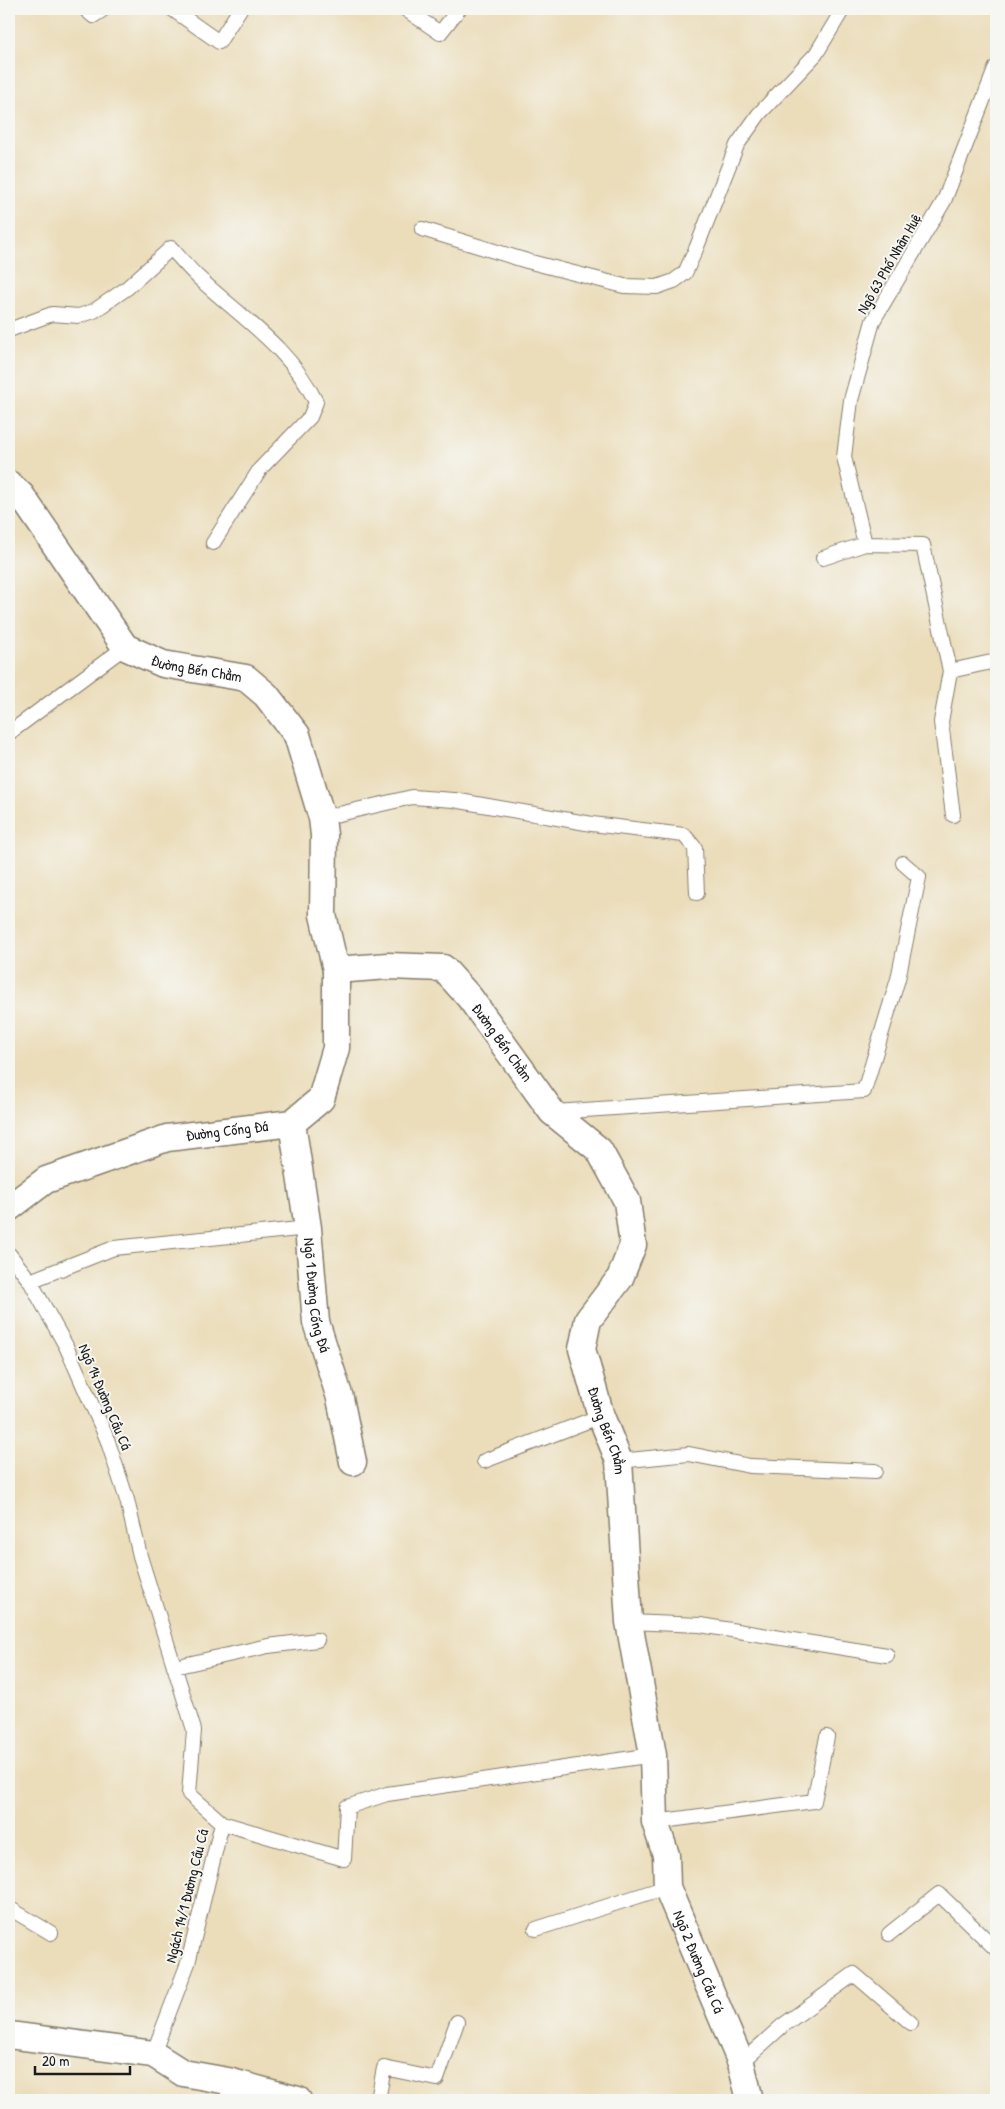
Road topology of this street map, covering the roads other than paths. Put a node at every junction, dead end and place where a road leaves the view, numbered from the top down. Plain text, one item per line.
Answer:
1 (86, 9) edge
2 (104, 9) edge
3 (172, 9) edge
4 (240, 9) edge
5 (405, 9) edge
6 (459, 9) edge
7 (843, 9) edge
8 (996, 67) edge
9 (422, 229) dead end
10 (9, 330) edge
11 (9, 484) edge
12 (213, 543) dead end
13 (865, 544) junction
14 (823, 558) dead end
15 (126, 646) junction
16 (996, 661) edge
17 (950, 671) junction
18 (9, 733) edge
19 (954, 815) dead end
20 (322, 818) junction
21 (903, 863) dead end
22 (698, 893) dead end
23 (336, 970) junction
24 (552, 1112) junction
25 (292, 1123) junction
26 (9, 1208) edge
27 (308, 1228) junction
28 (9, 1254) edge
29 (30, 1281) junction
30 (601, 1416) junction
31 (484, 1461) dead end
32 (619, 1461) junction
33 (353, 1462) dead end
34 (875, 1471) dead end
35 (629, 1622) junction
36 (317, 1640) dead end
37 (886, 1655) dead end
38 (174, 1667) junction
39 (826, 1737) dead end
40 (653, 1755) junction
41 (655, 1822) junction
42 (222, 1823) junction
43 (667, 1887) junction
44 (9, 1908) edge
45 (536, 1929) dead end
46 (51, 1933) dead end
47 (889, 1934) dead end
48 (996, 1950) edge
49 (457, 2022) dead end
50 (911, 2023) dead end
51 (9, 2035) edge
52 (153, 2054) junction
53 (741, 2063) junction
54 (228, 2091) edge
55 (298, 2100) edge
56 (378, 2100) edge
57 (750, 2100) edge

1 - 2 lane
3 - 4 lane
5 - 6 lane
7 - 9 lane
8 - 13 lane, Ngõ 63 Phố Nhân Huệ
10 - 12 lane
11 - 15 street, Đường Bến Chằm
13 - 14 lane
13 - 17 lane
15 - 18 lane
15 - 20 street, Đường Bến Chằm
16 - 17 lane
17 - 19 lane
20 - 22 lane
20 - 23 street, Đường Bến Chằm
21 - 24 lane
23 - 24 street, Đường Bến Chằm
23 - 25 street
24 - 30 street, Đường Bến Chằm
25 - 26 street, Đường Cống Đá
25 - 27 street, Ngõ 1 Đường Cống Đá
27 - 29 lane
27 - 33 street, Ngõ 1 Đường Cống Đá
28 - 29 lane, Ngõ 14 Đường Cầu Cá
29 - 38 lane, Ngõ 14 Đường Cầu Cá
30 - 31 lane
30 - 32 street, Đường Bến Chằm
32 - 34 lane
32 - 35 street, Đường Bến Chằm
35 - 37 lane
35 - 40 street, Đường Bến Chằm
36 - 38 lane
38 - 42 lane, Ngách 14/1 Đường Cầu Cá
39 - 41 lane
40 - 41 street, Đường Bến Chằm
40 - 42 lane
41 - 43 street, Ngõ 2 Đường Cầu Cá
42 - 52 lane, Ngách 14/1 Đường Cầu Cá
43 - 45 lane
43 - 53 street, Ngõ 2 Đường Cầu Cá
44 - 46 lane
47 - 48 lane
49 - 56 lane
50 - 53 lane
51 - 52 street
52 - 54 street
53 - 57 street, Ngõ 2 Đường Cầu Cá
54 - 55 street

